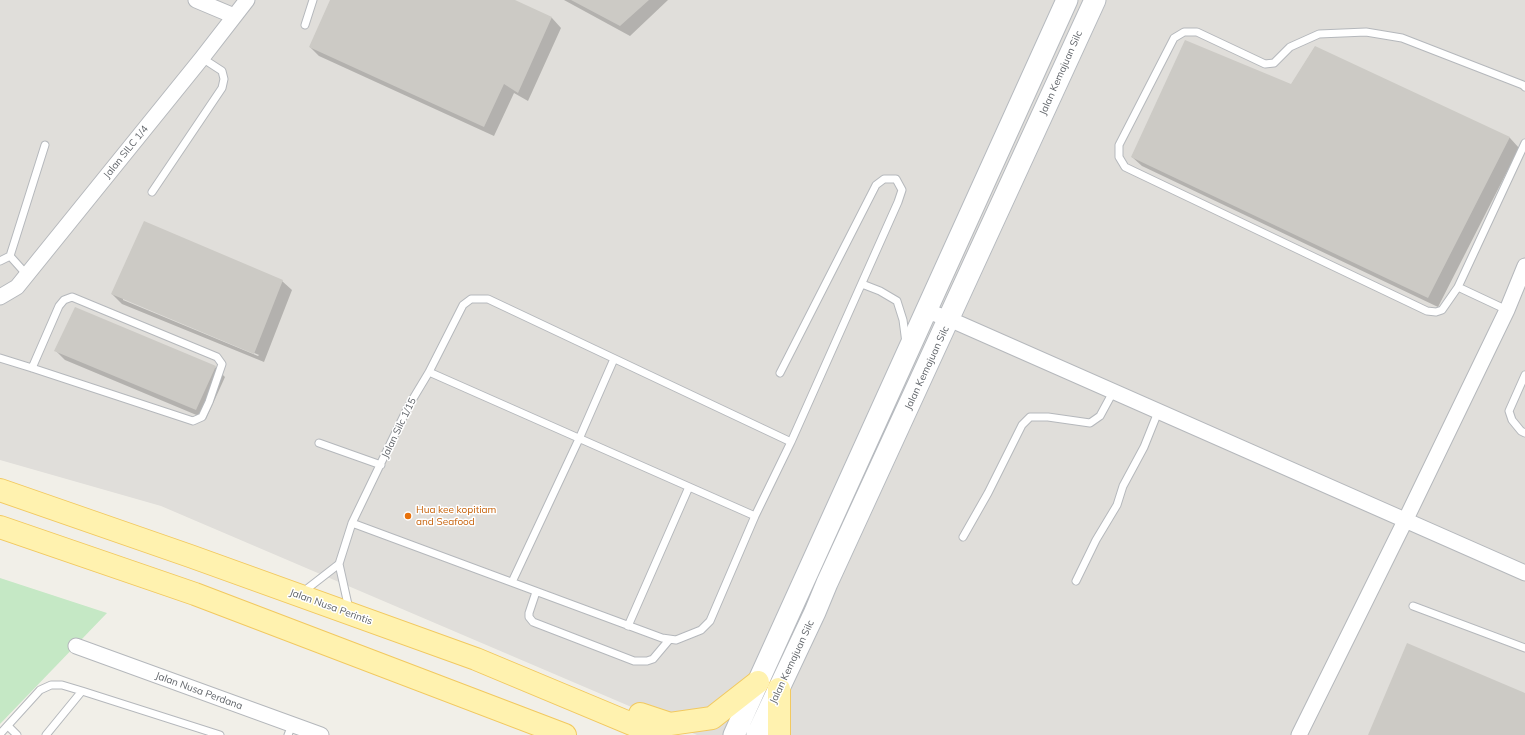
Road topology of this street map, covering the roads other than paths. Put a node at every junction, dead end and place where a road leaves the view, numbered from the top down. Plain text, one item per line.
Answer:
1 (196, 0) edge
2 (247, 0) edge
3 (313, 0) edge
4 (1058, 0) edge
5 (1067, 0) edge
6 (1095, 0) edge
7 (1106, 0) edge
8 (234, 16) junction
9 (1057, 21) junction
10 (305, 25) dead end
11 (1082, 27) junction
12 (202, 58) junction
13 (1525, 87) edge
14 (1525, 143) edge
15 (45, 144) dead end
16 (152, 192) dead end
17 (10, 256) junction
18 (0, 261) edge
19 (1525, 266) edge
20 (27, 275) junction
21 (862, 284) junction
22 (1458, 287) junction
23 (0, 297) edge
24 (1507, 310) junction
25 (927, 311) junction
26 (949, 319) junction
27 (907, 354) junction
28 (0, 358) edge
29 (614, 359) junction
30 (32, 368) junction
31 (429, 372) junction
32 (780, 373) dead end
33 (1525, 375) edge
34 (1113, 392) junction
35 (1158, 412) junction
36 (1525, 433) edge
37 (579, 439) junction
38 (791, 442) junction
39 (319, 443) dead end
40 (381, 465) junction
41 (689, 486) junction
42 (0, 490) edge
43 (755, 516) junction
44 (1405, 521) junction
45 (352, 523) junction
46 (0, 527) edge
47 (963, 537) dead end
48 (819, 548) junction
49 (839, 557) junction
50 (339, 564) junction
51 (1525, 573) edge
52 (1076, 581) dead end
53 (512, 582) junction
54 (536, 592) junction
55 (299, 595) junction
56 (794, 602) junction
57 (1413, 606) dead end
58 (816, 612) junction
59 (350, 613) junction
60 (628, 626) junction
61 (669, 640) junction
62 (76, 646) dead end
63 (1525, 648) edge
64 (476, 659) junction
65 (758, 682) junction
66 (779, 689) junction
67 (82, 692) junction
68 (8, 726) junction
69 (290, 730) edge
70 (0, 734) edge
71 (17, 735) edge
72 (46, 735) edge
73 (220, 735) edge
74 (321, 735) edge
75 (565, 735) edge
76 (658, 735) edge
77 (734, 735) edge
78 (757, 735) edge
79 (779, 735) edge
80 (1299, 735) edge

1 - 8 street
2 - 8 street, Jalan SILC 1/4
3 - 10 lane
4 - 9 street
5 - 9 street
6 - 11 street, Jalan Kemajuan Silc
7 - 11 street
8 - 12 street, Jalan SILC 1/4
9 - 25 street
11 - 26 street, Jalan Kemajuan Silc
12 - 16 lane
12 - 20 street, Jalan SILC 1/4
13 - 22 lane
14 - 22 lane
15 - 17 lane
17 - 18 lane
17 - 20 lane
19 - 24 street
20 - 23 street, Jalan SILC 1/4
21 - 27 lane
21 - 32 lane
21 - 38 lane
22 - 24 lane
24 - 44 street
25 - 26 street
25 - 27 street
26 - 34 street
26 - 49 street, Jalan Kemajuan Silc
27 - 48 street
28 - 30 lane
29 - 31 lane, Jalan Silc 1/15
29 - 37 lane
29 - 38 lane
30 - 30 lane
31 - 37 lane
31 - 40 lane, Jalan Silc 1/15
33 - 36 lane
34 - 35 street
34 - 47 lane
35 - 44 street
35 - 52 lane
37 - 41 lane
37 - 53 lane
38 - 43 lane
39 - 40 lane
40 - 45 lane, Jalan Silc 1/15
41 - 43 lane
41 - 60 lane
42 - 55 main road, Jalan Nusa Perintis
43 - 61 lane
44 - 51 street
44 - 80 street
45 - 50 lane, Jalan Silc 1/15
45 - 53 lane
46 - 75 main road
48 - 49 street
48 - 56 street
49 - 58 street, Jalan Kemajuan Silc
50 - 55 lane
50 - 59 lane
53 - 54 lane
54 - 60 lane
54 - 61 lane
55 - 59 main road, Jalan Nusa Perintis
56 - 58 street
56 - 65 street
57 - 63 lane
58 - 66 street, Jalan Kemajuan Silc
59 - 64 main road, Jalan Nusa Perintis
60 - 61 lane
62 - 69 street, Jalan Nusa Perdana
64 - 65 main road
64 - 76 main road, Jalan Nusa Perintis
65 - 77 street
66 - 78 street, Jalan Kemajuan Silc
66 - 79 main road
67 - 68 lane
67 - 72 lane
67 - 73 lane
68 - 70 lane
68 - 71 lane
69 - 74 street, Jalan Nusa Perdana

